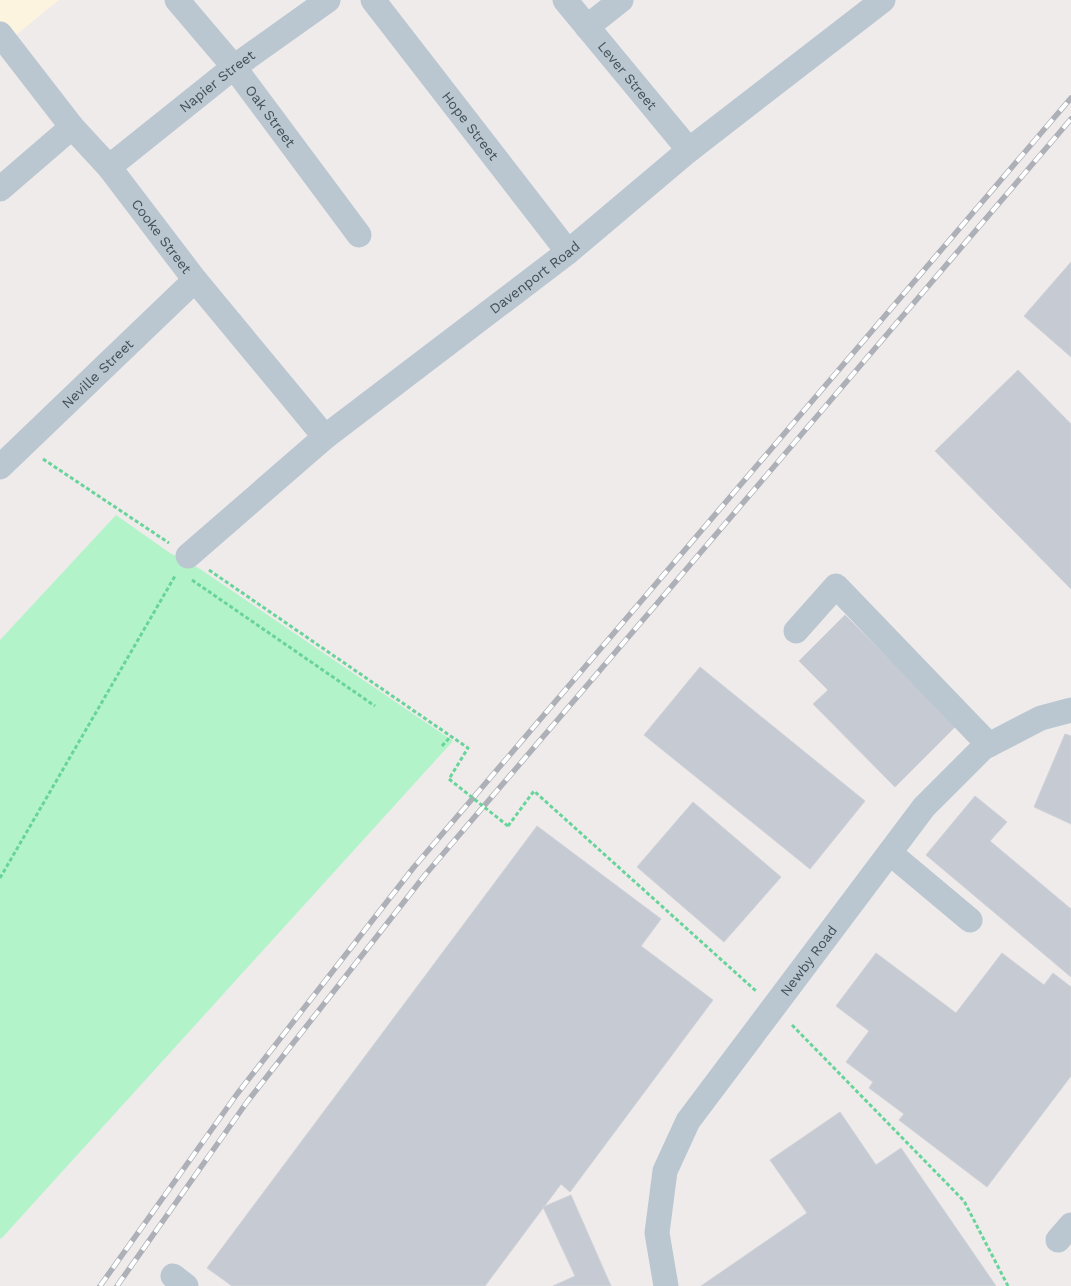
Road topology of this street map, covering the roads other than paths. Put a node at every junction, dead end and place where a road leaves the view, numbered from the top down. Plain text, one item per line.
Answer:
1 (177, 0) edge
2 (328, 0) edge
3 (373, 0) edge
4 (565, 0) edge
5 (620, 0) edge
6 (883, 0) edge
7 (587, 27) junction
8 (0, 34) edge
9 (234, 67) junction
10 (72, 126) junction
11 (689, 150) junction
12 (109, 167) junction
13 (0, 189) edge
14 (359, 235) dead end
15 (568, 252) junction
16 (195, 280) junction
17 (326, 437) junction
18 (0, 468) edge
19 (183, 563) road end
20 (796, 631) dead end
21 (1071, 710) edge
22 (989, 745) junction
23 (890, 853) junction
24 (970, 920) dead end
25 (666, 1286) edge

1 - 9 street, Oak Street
2 - 9 street, Napier Street
3 - 15 street, Hope Street
4 - 7 street, Lever Street
5 - 7 street
6 - 11 street, Davenport Road
7 - 11 street, Lever Street
8 - 10 street, Cooke Street
9 - 12 street, Napier Street
9 - 14 street, Oak Street
10 - 12 street, Cooke Street
10 - 13 street
11 - 15 street, Davenport Road
12 - 16 street, Cooke Street
15 - 17 street, Davenport Road
16 - 17 street, Cooke Street
16 - 18 street, Neville Street
17 - 19 street, Davenport Road
20 - 22 street
21 - 22 street, Newby Road
22 - 23 street, Newby Road
23 - 24 street
23 - 25 street, Newby Road

